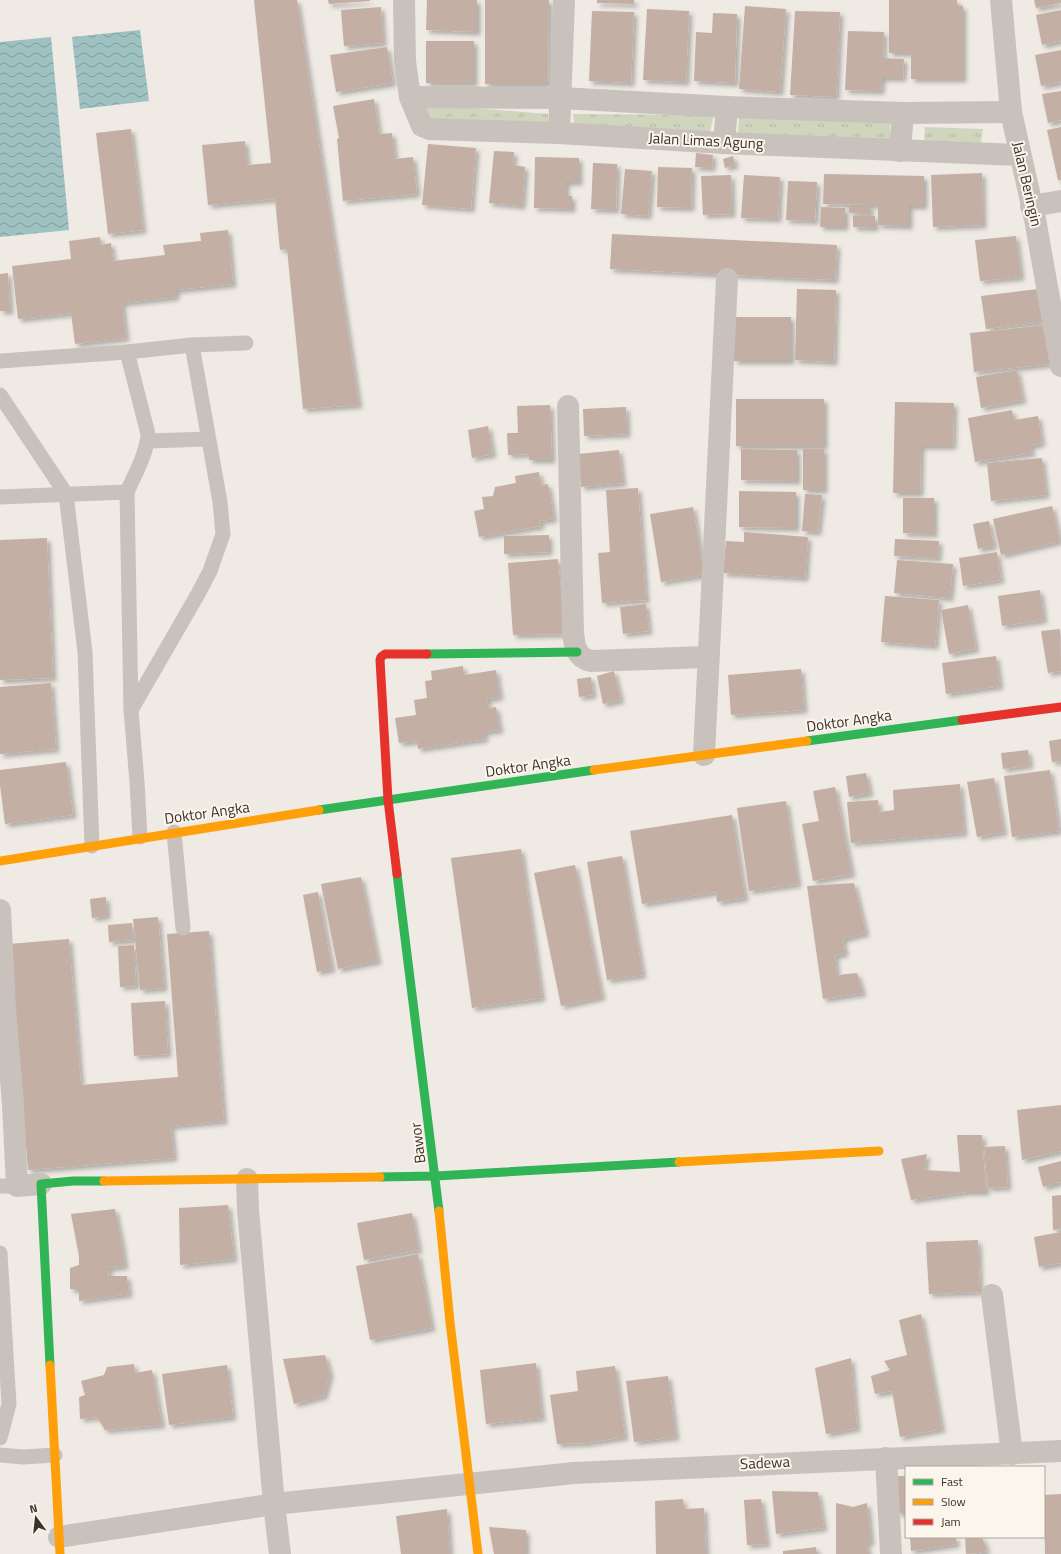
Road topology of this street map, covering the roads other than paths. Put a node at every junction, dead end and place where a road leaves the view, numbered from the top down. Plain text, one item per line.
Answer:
1 (404, 0) edge
2 (564, 0) edge
3 (1001, 0) edge
4 (410, 97) junction
5 (560, 98) junction
6 (727, 107) junction
7 (1011, 112) junction
8 (903, 113) junction
9 (559, 133) junction
10 (724, 143) junction
11 (900, 151) junction
12 (1020, 155) junction
13 (1061, 201) edge
14 (1031, 206) junction
15 (728, 279) dead end
16 (246, 343) dead end
17 (192, 345) junction
18 (127, 352) junction
19 (0, 361) edge
20 (1061, 366) edge
21 (0, 395) edge
22 (568, 406) dead end
23 (208, 439) junction
24 (148, 441) junction
25 (127, 492) junction
26 (66, 494) junction
27 (0, 497) edge
28 (576, 652) junction
29 (708, 657) junction
30 (1061, 707) edge
31 (131, 710) junction
32 (704, 755) junction
33 (388, 800) junction
34 (174, 832) junction
35 (140, 837) junction
36 (92, 846) junction
37 (0, 861) edge
38 (0, 910) edge
39 (183, 928) dead end
40 (879, 1151) dead end
41 (436, 1176) junction
42 (247, 1179) junction
43 (41, 1184) junction
44 (8, 1186) edge
45 (0, 1253) edge
46 (992, 1295) dead end
47 (0, 1438) edge
48 (1061, 1451) edge
49 (1012, 1454) junction
50 (0, 1455) edge
51 (55, 1455) junction
52 (886, 1458) junction
53 (469, 1484) junction
54 (274, 1504) junction
55 (60, 1545) edge
56 (280, 1554) edge
57 (478, 1554) edge
58 (891, 1554) edge

1 - 4 street, Jalan Limas Agung
2 - 5 street
3 - 7 street, Jalan Beringin
4 - 5 street
4 - 9 street, Jalan Limas Agung
5 - 6 street
5 - 9 street
6 - 8 street
6 - 10 street
7 - 8 street
7 - 12 street, Jalan Beringin
8 - 11 street
9 - 10 street, Jalan Limas Agung
10 - 11 street, Jalan Limas Agung
11 - 12 street, Jalan Limas Agung
12 - 14 street, Jalan Beringin
13 - 14 street
14 - 20 street, Jalan Beringin
15 - 29 street
16 - 17 lane
17 - 18 lane
17 - 23 lane
18 - 19 lane
18 - 24 lane
21 - 26 lane
22 - 28 street
23 - 24 lane
23 - 31 lane
24 - 25 lane
25 - 26 lane
25 - 31 lane
26 - 27 lane
26 - 36 lane
28 - 29 street
28 - 33 street, Bawor
29 - 32 street
30 - 32 street, Doktor Angka
31 - 35 lane
32 - 33 street, Doktor Angka
33 - 34 street, Doktor Angka
33 - 41 street, Bawor
34 - 35 street, Doktor Angka
34 - 39 lane
35 - 36 street, Doktor Angka
36 - 37 street, Doktor Angka
38 - 44 street
40 - 41 street
41 - 42 street
41 - 53 street, Bawor
42 - 43 street
42 - 54 street
43 - 44 street
43 - 51 street
45 - 47 lane
46 - 49 street
48 - 49 street, Sadewa
49 - 52 street, Sadewa
50 - 51 lane
51 - 55 street
52 - 53 street, Sadewa
52 - 58 street
53 - 54 street, Sadewa
53 - 57 street, Bawor
54 - 55 street, Sadewa
54 - 56 street

